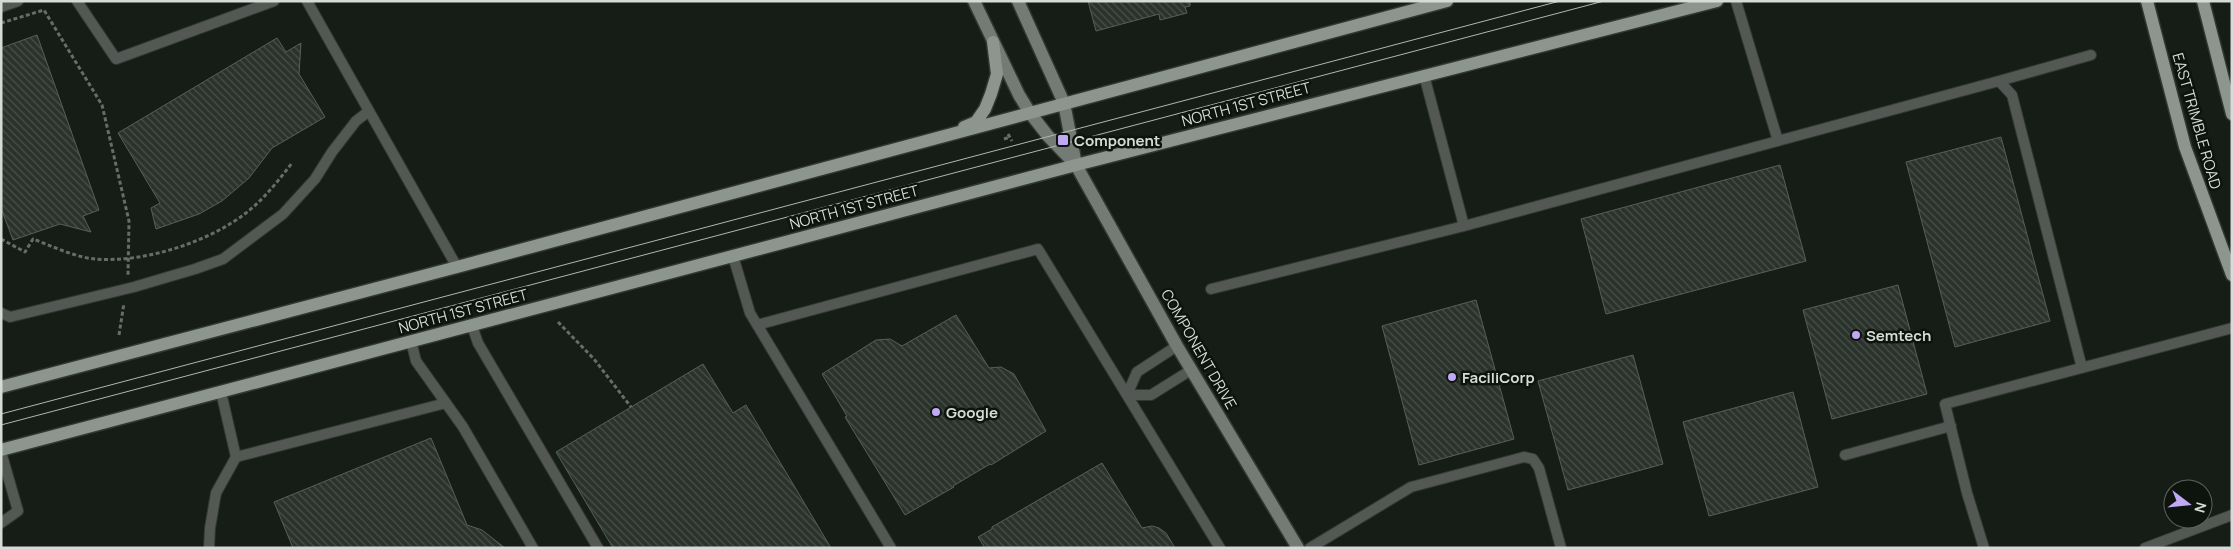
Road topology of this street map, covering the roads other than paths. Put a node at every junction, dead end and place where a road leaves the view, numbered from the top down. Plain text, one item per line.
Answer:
1 (18, 1) edge
2 (77, 1) edge
3 (274, 1) edge
4 (307, 1) edge
5 (974, 1) edge
6 (1018, 1) edge
7 (1447, 1) edge
8 (1717, 1) edge
9 (1736, 1) edge
10 (2147, 1) edge
11 (2203, 1) edge
12 (1, 7) edge
13 (993, 42) junction
14 (2092, 55) dead end
15 (1424, 75) junction
16 (1998, 81) junction
17 (1064, 103) junction
18 (369, 111) junction
19 (1030, 113) junction
20 (2232, 114) edge
21 (936, 138) junction
22 (1778, 141) junction
23 (1076, 165) junction
24 (1464, 226) junction
25 (733, 256) junction
26 (457, 267) junction
27 (2232, 275) edge
28 (1211, 289) dead end
29 (1, 313) edge
30 (757, 324) junction
31 (472, 326) junction
32 (2232, 328) edge
33 (411, 341) junction
34 (1177, 346) junction
35 (2082, 368) junction
36 (1191, 370) junction
37 (1, 387) edge
38 (221, 392) junction
39 (1127, 395) junction
40 (446, 403) junction
41 (1951, 426) junction
42 (1, 451) edge
43 (1845, 455) dead end
44 (236, 457) junction
45 (2232, 515) edge
46 (1, 523) edge
47 (209, 548) edge
48 (533, 548) edge
49 (598, 548) edge
50 (891, 548) edge
51 (1220, 548) edge
52 (1298, 548) edge
53 (1310, 548) edge
54 (1560, 548) edge
55 (1984, 548) edge
56 (2146, 548) edge

1 - 12 lane
2 - 3 lane
4 - 18 lane
5 - 13 street, COMPONENT DRIVE
6 - 17 street, COMPONENT DRIVE
7 - 17 main road
8 - 15 main road, NORTH 1ST STREET
9 - 22 lane
10 - 27 main road, EAST TRIMBLE ROAD
11 - 20 main road
13 - 19 street, COMPONENT DRIVE
13 - 21 main road
14 - 16 lane
15 - 23 main road, NORTH 1ST STREET
15 - 24 lane
16 - 22 lane
16 - 35 lane
17 - 19 main road
17 - 23 street, COMPONENT DRIVE
18 - 26 lane
18 - 29 lane
19 - 21 main road
19 - 23 street, COMPONENT DRIVE
21 - 26 main road
22 - 24 lane
23 - 25 main road, NORTH 1ST STREET
23 - 34 street, COMPONENT DRIVE
24 - 28 lane
25 - 30 lane
25 - 31 main road, NORTH 1ST STREET
26 - 37 main road
30 - 39 lane
30 - 50 lane
31 - 33 main road, NORTH 1ST STREET
31 - 49 lane
32 - 35 lane
33 - 38 main road, NORTH 1ST STREET
33 - 40 lane
34 - 36 street, COMPONENT DRIVE
34 - 39 lane
35 - 41 lane
36 - 39 lane
36 - 52 street, COMPONENT DRIVE
38 - 42 main road, NORTH 1ST STREET
38 - 44 lane
39 - 51 lane
40 - 44 lane
40 - 48 lane
41 - 43 lane
41 - 55 lane
42 - 46 lane
44 - 47 lane
45 - 56 lane
53 - 54 lane

